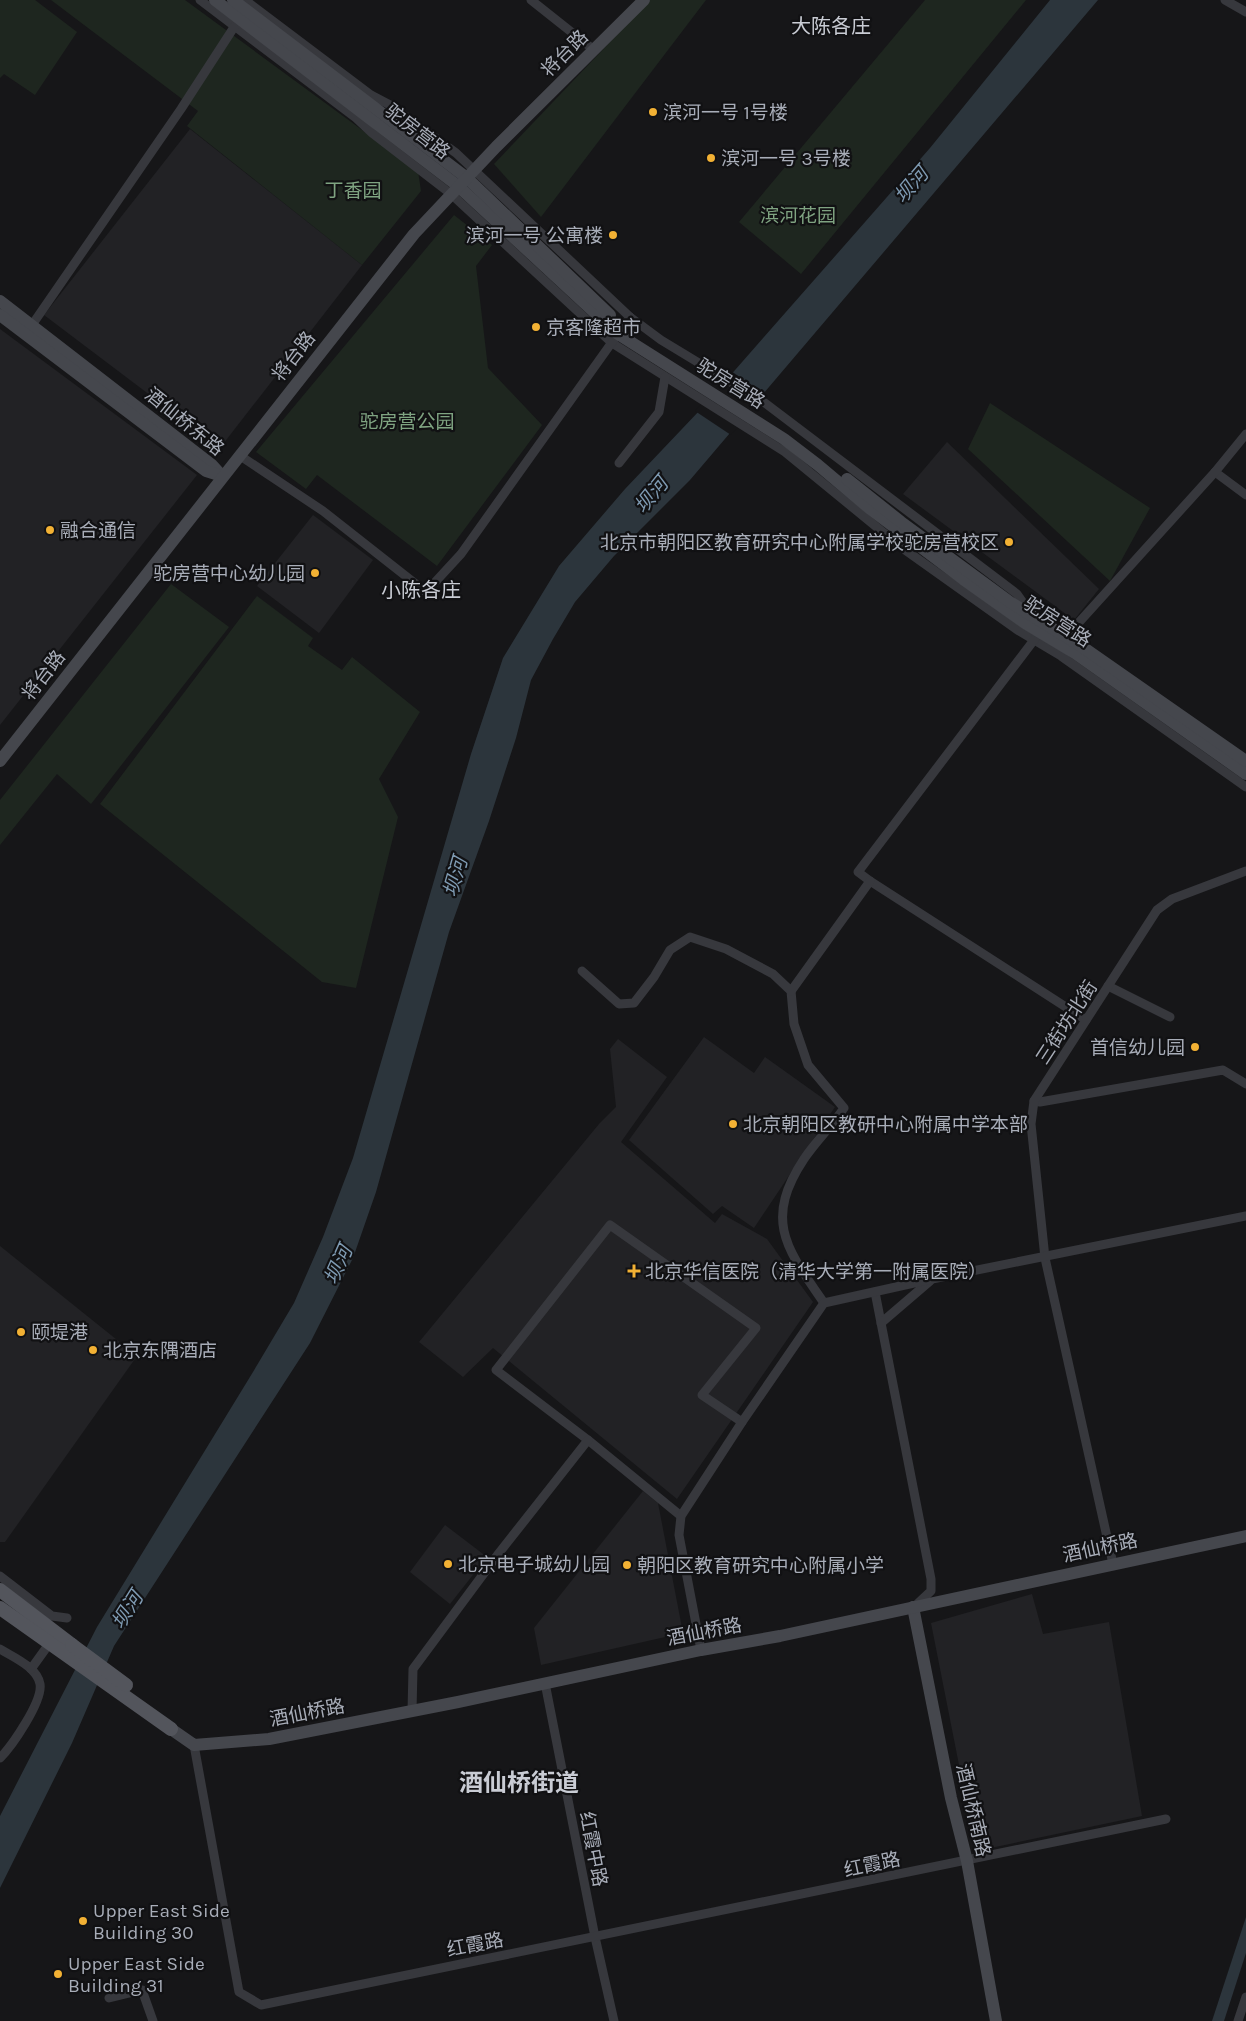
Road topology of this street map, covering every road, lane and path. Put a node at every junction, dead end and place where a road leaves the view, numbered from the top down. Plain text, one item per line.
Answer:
1 (200, 0) edge
2 (214, 0) edge
3 (233, 0) edge
4 (245, 0) edge
5 (531, 0) edge
6 (644, 0) edge
7 (1225, 0) edge
8 (1246, 12) edge
9 (237, 22) junction
10 (594, 50) junction
11 (463, 182) junction
12 (0, 301) edge
13 (0, 315) edge
14 (32, 325) junction
15 (621, 330) junction
16 (665, 377) junction
17 (703, 383) junction
18 (752, 420) junction
19 (1246, 434) edge
20 (239, 455) junction
21 (620, 463) dead end
22 (1216, 472) junction
23 (222, 476) junction
24 (1246, 495) edge
25 (1034, 618) junction
26 (1037, 636) junction
27 (1063, 640) junction
28 (0, 761) edge
29 (1246, 761) edge
30 (1246, 774) edge
31 (1246, 787) edge
32 (1246, 871) edge
33 (870, 881) junction
34 (582, 971) dead end
35 (1108, 986) junction
36 (791, 991) junction
37 (1170, 1017) dead end
38 (1086, 1020) junction
39 (1246, 1084) edge
40 (1034, 1101) junction
41 (1246, 1216) edge
42 (1045, 1258) junction
43 (932, 1279) junction
44 (875, 1292) junction
45 (824, 1303) junction
46 (881, 1323) junction
47 (742, 1422) junction
48 (588, 1440) junction
49 (682, 1516) junction
50 (1246, 1536) edge
51 (1113, 1564) junction
52 (0, 1576) edge
53 (0, 1590) edge
54 (0, 1608) edge
55 (913, 1608) junction
56 (67, 1618) dead end
57 (49, 1644) junction
58 (0, 1649) edge
59 (70, 1650) junction
60 (701, 1650) junction
61 (31, 1669) junction
62 (545, 1683) junction
63 (412, 1711) junction
64 (171, 1729) joint
65 (194, 1745) junction
66 (0, 1758) edge
67 (1166, 1819) dead end
68 (967, 1861) junction
69 (595, 1937) junction
70 (1246, 1997) edge
71 (108, 1998) dead end
72 (153, 2021) edge
73 (614, 2021) edge
74 (996, 2021) edge
75 (1238, 2021) edge

1 - 9 street
2 - 9 street, 驼房营路
3 - 11 street, 驼房营路
4 - 11 street
5 - 10 street
6 - 10 street, 将台路
7 - 8 street
9 - 11 street, 驼房营路
9 - 14 street
10 - 11 street, 将台路
11 - 15 street, 驼房营路
11 - 15 street
11 - 20 street, 将台路
12 - 14 street, 酒仙桥东路
13 - 23 street, 酒仙桥东路
14 - 23 street, 酒仙桥东路
15 - 16 street
15 - 17 street, 驼房营路
15 - 17 street
15 - 20 street
16 - 17 street
16 - 21 street
17 - 18 street, 驼房营路
17 - 25 street
18 - 25 street, 驼房营路
18 - 26 street, 驼房营路
19 - 22 street
20 - 23 street, 将台路
22 - 24 street
22 - 27 street
23 - 28 street, 将台路
25 - 27 street, 驼房营路
26 - 27 street, 驼房营路
26 - 31 street
26 - 33 street
27 - 29 street, 驼房营路
27 - 30 street, 驼房营路
32 - 35 street, 三街坊北街
33 - 36 street
33 - 38 street
34 - 36 street
35 - 37 street
35 - 38 street, 三街坊北街
36 - 45 street
38 - 40 street, 三街坊北街
39 - 40 street
40 - 42 street, 三街坊北街
41 - 42 street
42 - 43 street
42 - 51 street, 三街坊北街
43 - 44 street
43 - 46 street
44 - 45 street
44 - 46 street
45 - 47 street
46 - 55 street
47 - 48 street
47 - 49 street
48 - 49 street
48 - 63 street
49 - 60 street
50 - 51 street, 酒仙桥路
51 - 55 street, 酒仙桥路
52 - 56 street
53 - 59 main road
54 - 57 main road
55 - 60 street, 酒仙桥路
55 - 68 street, 酒仙桥南路
57 - 59 main road
57 - 61 street
58 - 61 street
59 - 64 main road, bridge
60 - 62 street, 酒仙桥路
61 - 66 street
62 - 63 street, 酒仙桥路
62 - 69 street, 红霞中路
63 - 65 street, 酒仙桥路
64 - 65 street
65 - 69 street, 红霞路
67 - 68 street, 红霞路
68 - 69 street, 红霞路
68 - 74 street, 酒仙桥南路
69 - 73 street, 红霞中路
70 - 75 street
71 - 72 street

